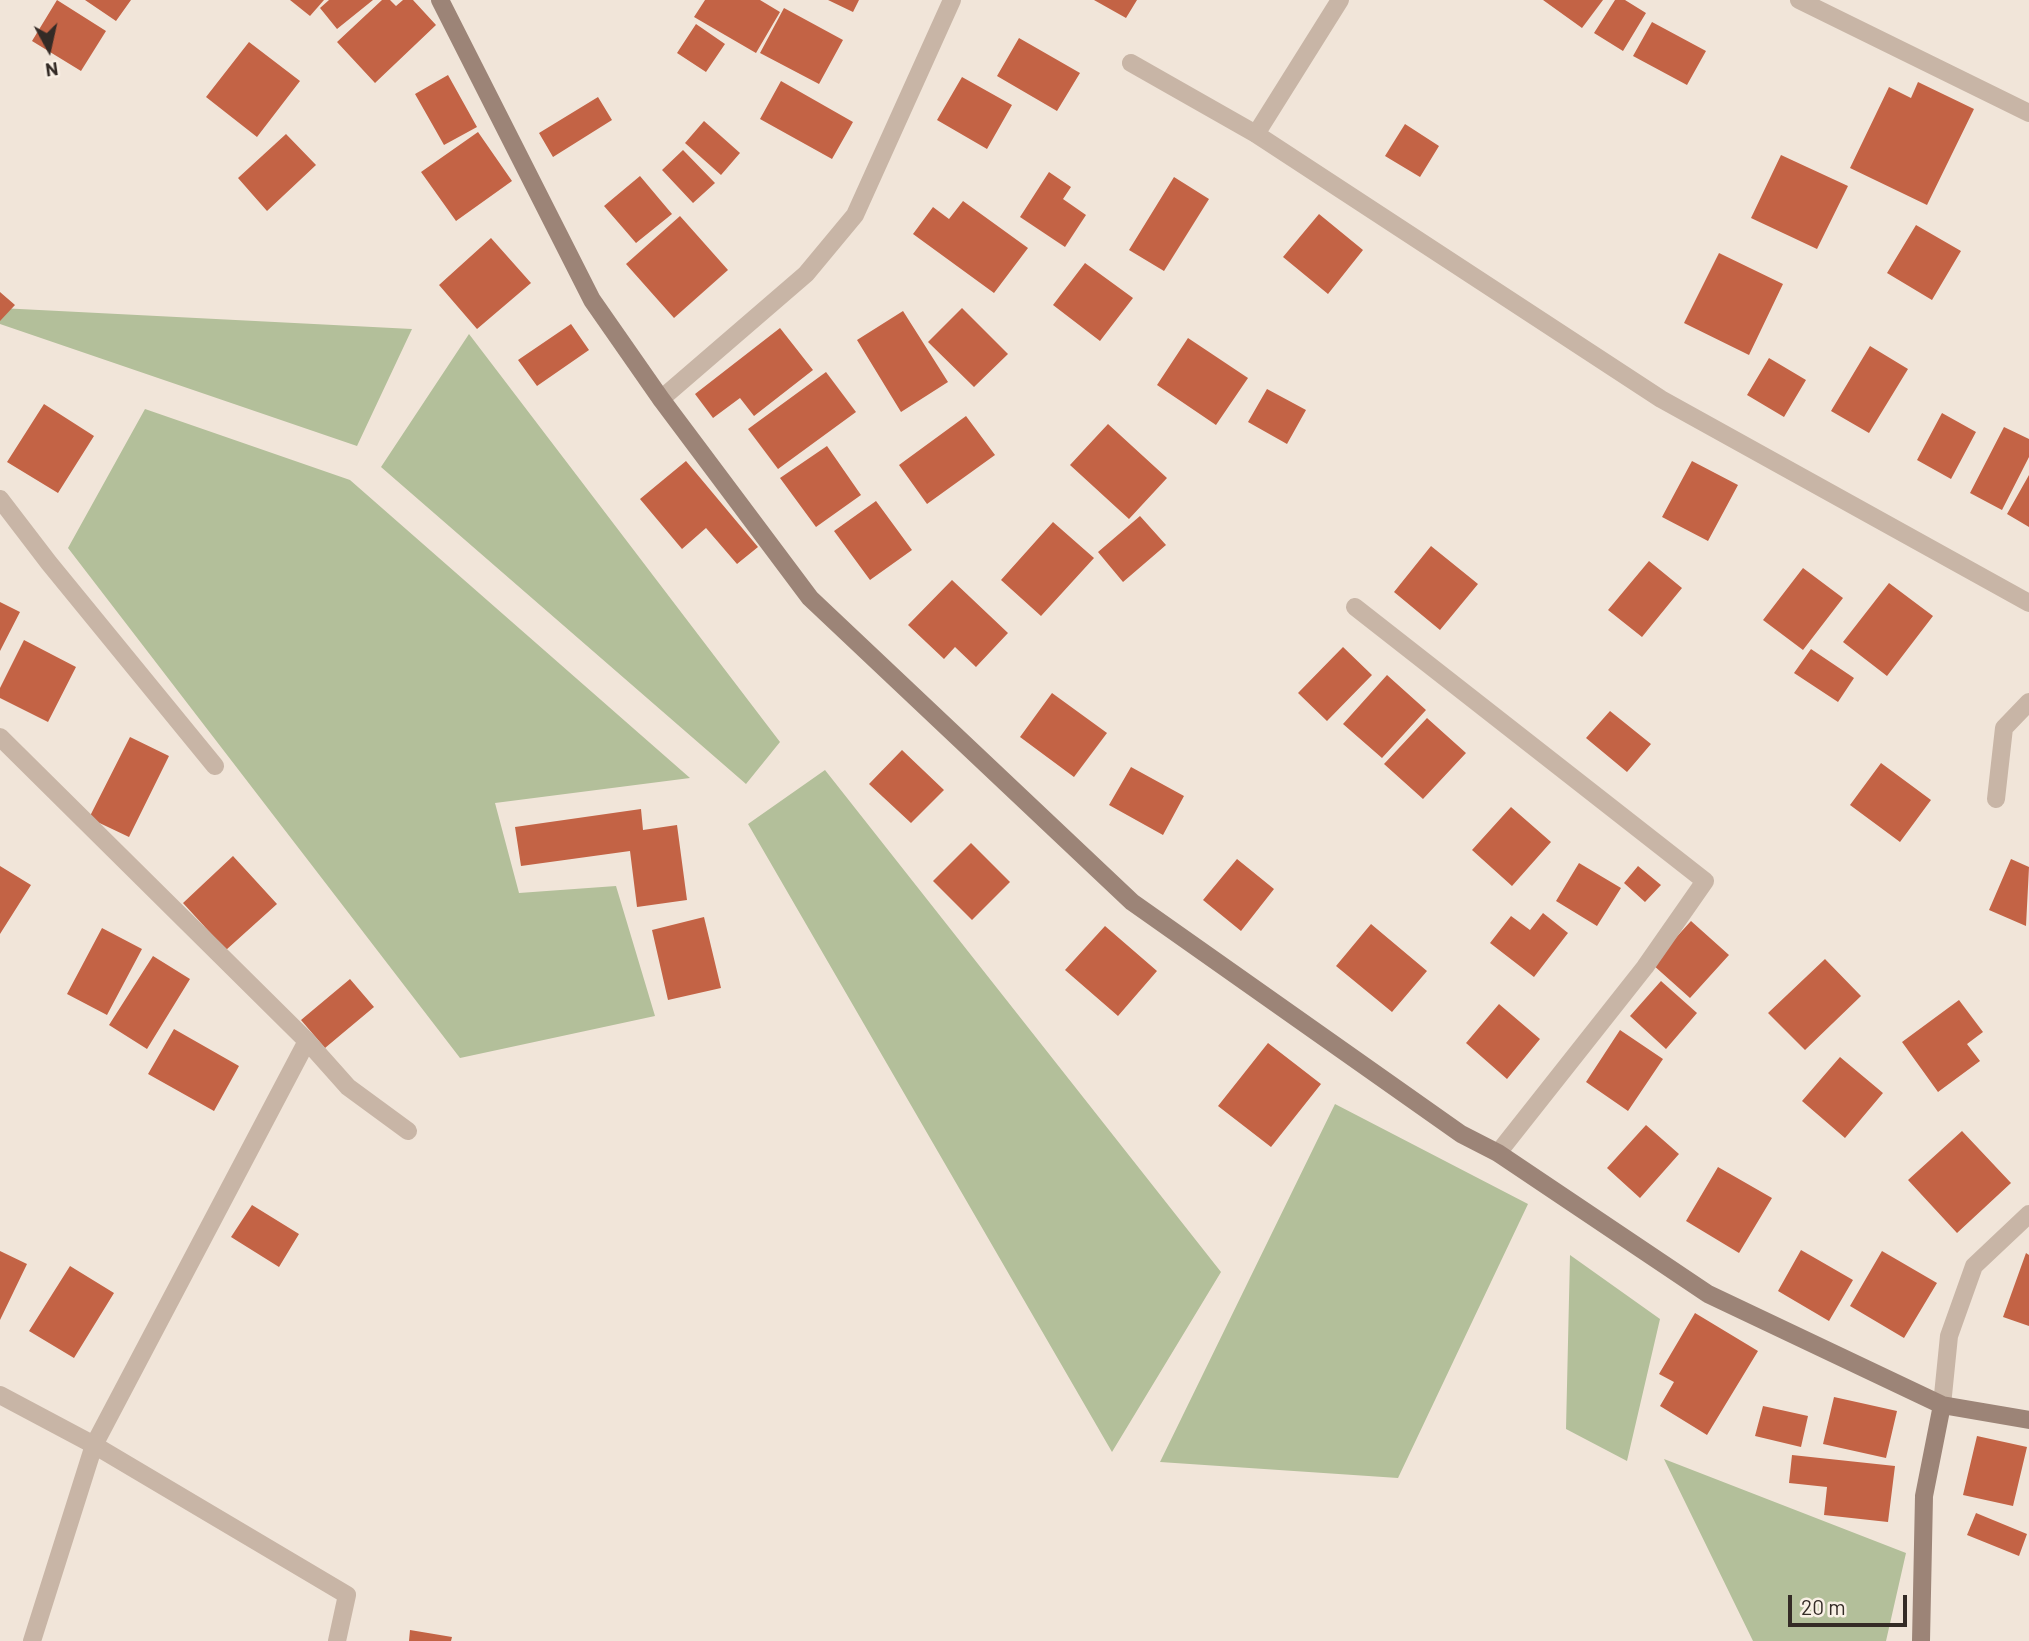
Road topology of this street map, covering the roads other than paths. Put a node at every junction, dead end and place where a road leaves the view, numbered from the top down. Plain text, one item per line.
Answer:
1 (440, 0) edge
2 (952, 0) edge
3 (1340, 0) edge
4 (1799, 0) edge
5 (1131, 63) dead end
6 (2029, 113) edge
7 (1256, 134) junction
8 (661, 399) junction
9 (0, 499) edge
10 (2029, 603) edge
11 (1355, 607) dead end
12 (2029, 702) edge
13 (0, 737) edge
14 (215, 765) dead end
15 (1996, 799) dead end
16 (307, 1041) junction
17 (408, 1131) dead end
18 (1498, 1153) junction
19 (2029, 1214) edge
20 (0, 1395) edge
21 (1942, 1405) junction
22 (2029, 1420) edge
23 (94, 1445) junction
24 (32, 1641) edge
25 (338, 1641) edge
26 (1921, 1641) edge

1 - 8 street
2 - 8 street
3 - 7 street
4 - 6 street
5 - 7 street
7 - 10 street
8 - 18 street
9 - 14 street
11 - 18 street
12 - 15 street
13 - 16 street
16 - 17 street
16 - 23 street
18 - 21 street
19 - 21 street
20 - 23 street
21 - 22 street
21 - 26 street
23 - 24 street
23 - 25 street

